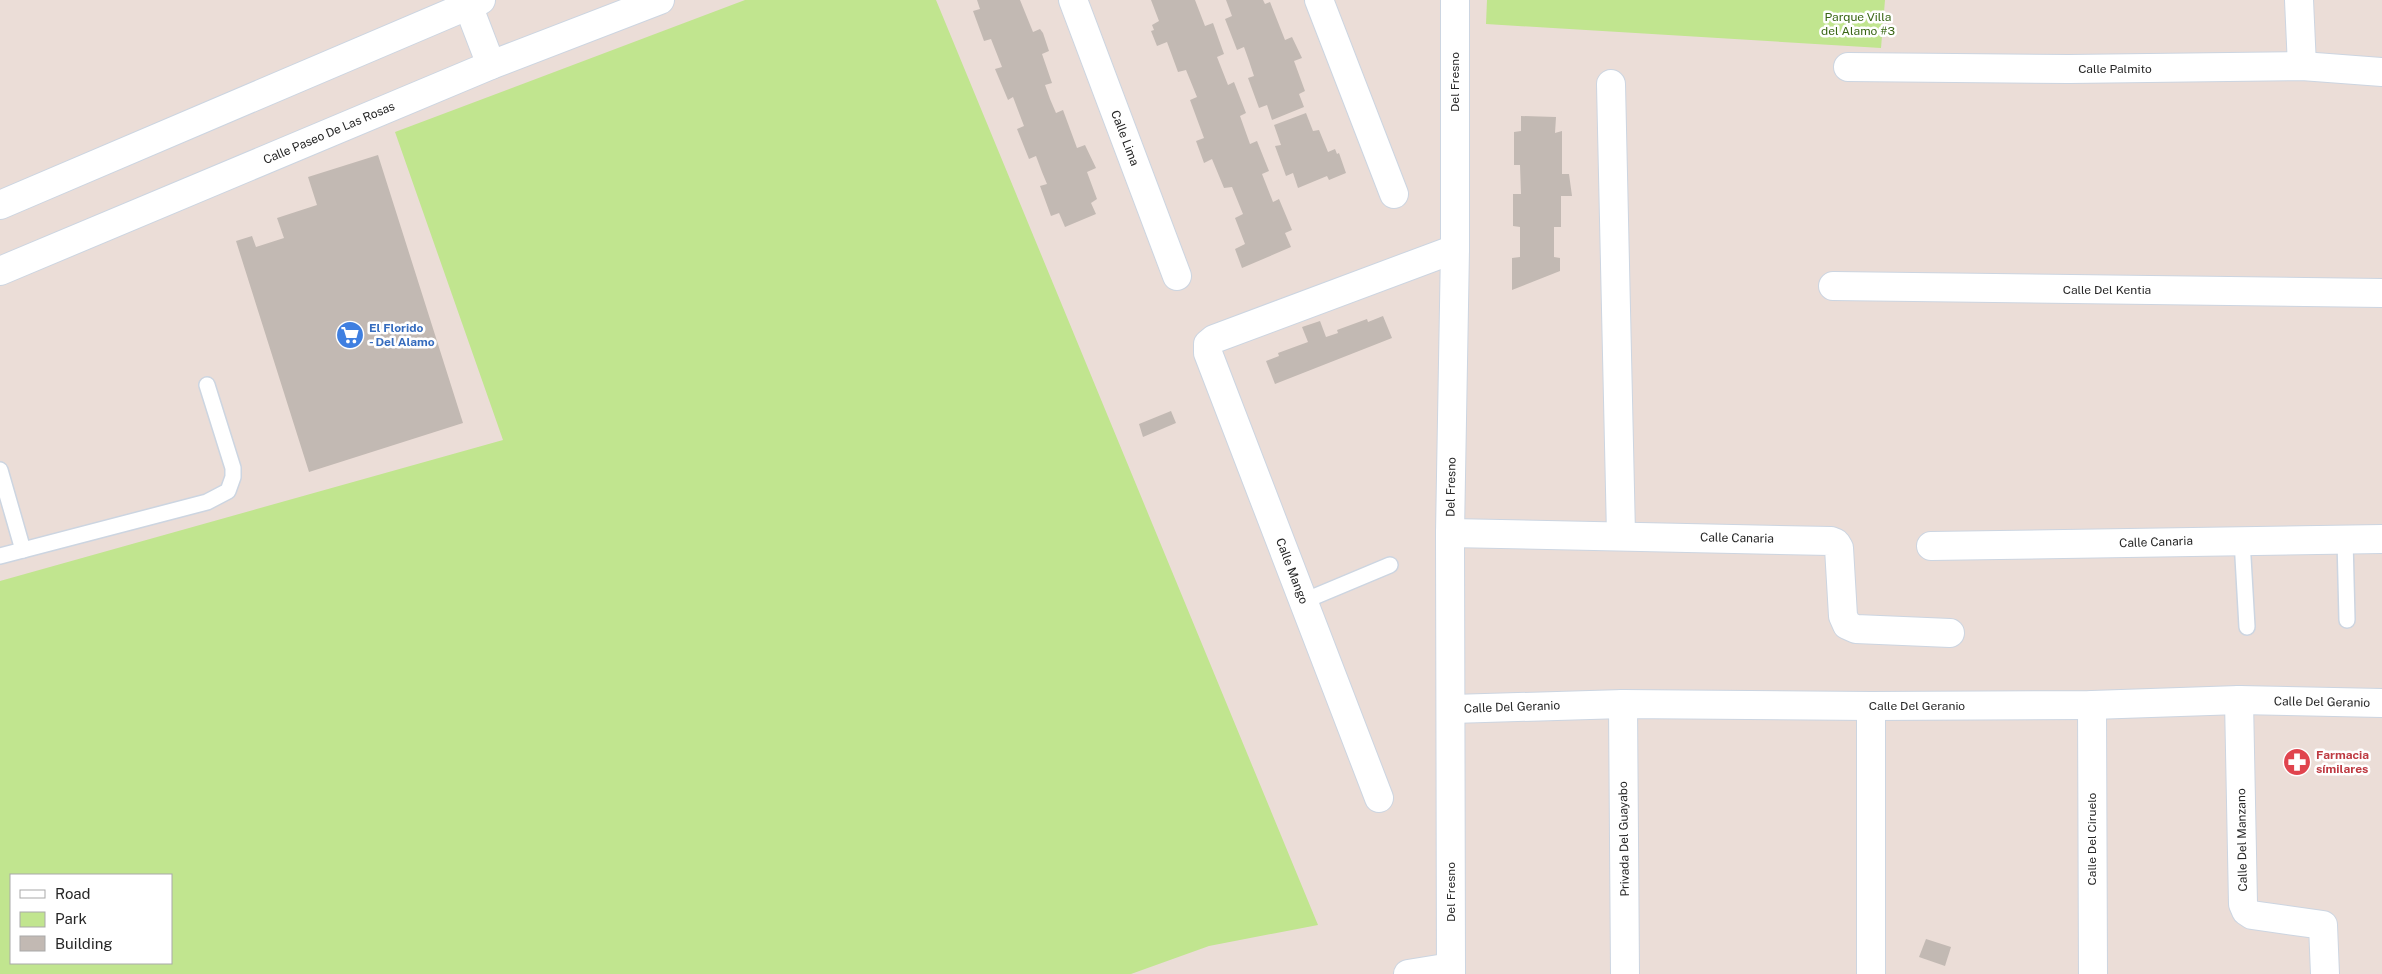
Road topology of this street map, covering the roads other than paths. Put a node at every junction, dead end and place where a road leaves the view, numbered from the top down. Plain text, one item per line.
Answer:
1 (660, 0) edge
2 (1073, 0) edge
3 (1319, 0) edge
4 (1455, 0) edge
5 (2299, 0) edge
6 (474, 3) edge
7 (491, 65) junction
8 (2302, 66) junction
9 (1848, 67) dead end
10 (2382, 72) edge
11 (1611, 84) dead end
12 (1394, 194) dead end
13 (0, 205) edge
14 (1454, 249) junction
15 (0, 271) edge
16 (1177, 276) dead end
17 (1833, 286) dead end
18 (2382, 293) edge
19 (207, 386) dead end
20 (0, 470) edge
21 (1450, 533) junction
22 (1621, 535) junction
23 (2345, 539) junction
24 (2382, 539) edge
25 (2242, 540) junction
26 (1930, 546) dead end
27 (23, 550) junction
28 (0, 556) edge
29 (1390, 565) dead end
30 (1304, 601) junction
31 (2347, 620) dead end
32 (2247, 627) dead end
33 (1950, 633) dead end
34 (2240, 700) junction
35 (1622, 704) junction
36 (2382, 704) edge
37 (2092, 705) junction
38 (1870, 706) junction
39 (1452, 709) junction
40 (1379, 798) dead end
41 (1451, 970) edge
42 (1408, 974) edge
43 (1625, 974) edge
44 (1871, 974) edge
45 (2093, 974) edge
46 (2325, 974) edge

1 - 7 street, Calle Paseo De Las Rosas
2 - 16 street, Calle Lima
3 - 12 street
4 - 14 street, Del Fresno
5 - 8 street
6 - 7 street
6 - 13 street
7 - 15 street, Calle Paseo De Las Rosas
8 - 9 street, Calle Palmito
8 - 10 street, Calle Palmito
11 - 22 street
14 - 21 street, Del Fresno
14 - 30 street, Calle Mango
17 - 18 street, Calle Del Kentia
19 - 27 lane
20 - 27 lane
21 - 22 street, Calle Canaria
21 - 39 street, Del Fresno
22 - 33 street, Calle Canaria
23 - 24 street, Calle Canaria
23 - 25 street, Calle Canaria
23 - 31 lane
25 - 26 street, Calle Canaria
25 - 32 lane
27 - 28 lane
29 - 30 lane
30 - 40 street, Calle Mango
34 - 36 street, Calle Del Geranio
34 - 37 street, Calle Del Geranio
34 - 46 street, Calle Del Manzano
35 - 38 street, Calle Del Geranio
35 - 39 street, Calle Del Geranio
35 - 43 street, Privada Del Guayabo
37 - 38 street, Calle Del Geranio
37 - 45 street, Calle Del Ciruelo
38 - 44 street
39 - 41 street, Del Fresno
41 - 42 street

